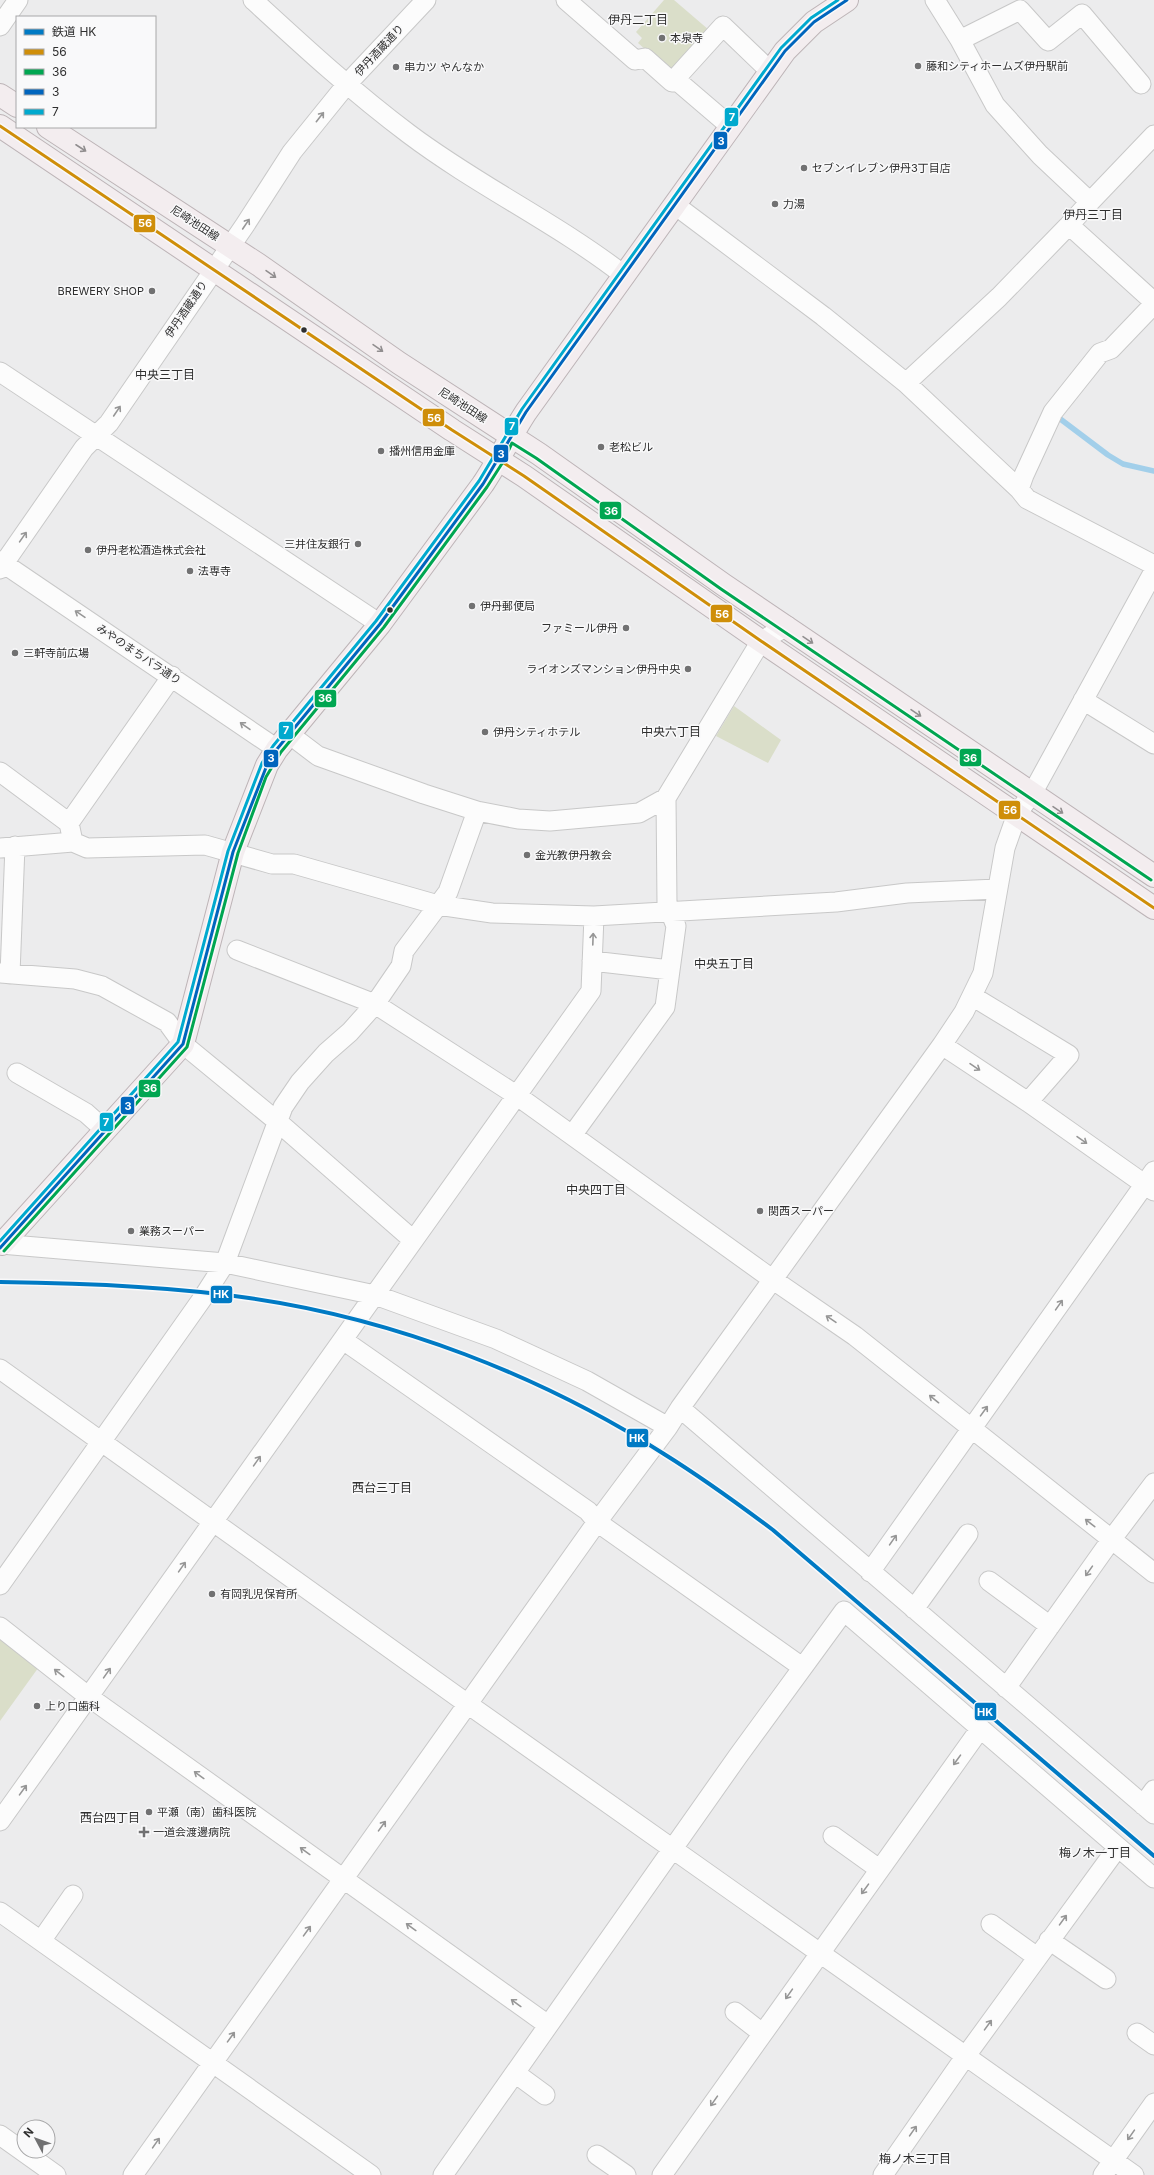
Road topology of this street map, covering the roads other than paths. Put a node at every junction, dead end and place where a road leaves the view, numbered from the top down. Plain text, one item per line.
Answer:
1 (18, 0) edge
2 (252, 0) edge
3 (426, 0) edge
4 (566, 0) edge
5 (847, 0) edge
6 (935, 0) edge
7 (0, 26) edge
8 (960, 40) junction
9 (771, 72) junction
10 (675, 79) junction
11 (347, 84) junction
12 (1141, 84) dead end
13 (0, 95) edge
14 (16, 105) edge
15 (0, 126) edge
16 (730, 126) junction
17 (50, 128) edge
18 (1154, 135) edge
19 (1090, 202) junction
20 (675, 205) junction
21 (1069, 225) junction
22 (230, 246) junction
23 (214, 270) junction
24 (625, 276) junction
25 (1154, 303) edge
26 (0, 372) edge
27 (906, 383) junction
28 (94, 436) junction
29 (510, 436) junction
30 (499, 460) junction
31 (1019, 489) junction
32 (1, 564) edge
33 (1154, 565) edge
34 (1154, 571) edge
35 (380, 624) junction
36 (787, 626) junction
37 (761, 641) junction
38 (172, 676) junction
39 (1083, 700) junction
40 (283, 741) junction
41 (1154, 744) edge
42 (0, 772) edge
43 (1033, 792) junction
44 (666, 798) junction
45 (477, 811) junction
46 (1017, 814) junction
47 (69, 823) junction
48 (73, 842) junction
49 (7, 847) edge
50 (233, 852) junction
51 (1154, 876) edge
52 (997, 889) junction
53 (438, 905) junction
54 (1154, 908) edge
55 (670, 911) junction
56 (594, 916) junction
57 (237, 950) dead end
58 (592, 961) junction
59 (670, 970) junction
60 (5, 973) edge
61 (972, 996) junction
62 (375, 1004) junction
63 (183, 1044) junction
64 (942, 1045) junction
65 (17, 1073) dead end
66 (516, 1095) junction
67 (1028, 1102) junction
68 (278, 1122) junction
69 (105, 1130) junction
70 (573, 1134) junction
71 (1151, 1182) edge
72 (413, 1240) junction
73 (1, 1245) edge
74 (225, 1263) junction
75 (772, 1280) junction
76 (375, 1295) junction
77 (343, 1340) junction
78 (0, 1369) edge
79 (680, 1408) junction
80 (668, 1427) junction
81 (971, 1429) junction
82 (102, 1441) junction
83 (1154, 1483) edge
84 (214, 1522) junction
85 (597, 1522) junction
86 (968, 1534) dead end
87 (1111, 1540) junction
88 (870, 1572) junction
89 (1154, 1573) edge
90 (989, 1581) dead end
91 (0, 1585) edge
92 (914, 1609) junction
93 (1050, 1626) junction
94 (0, 1627) edge
95 (802, 1667) junction
96 (1006, 1688) junction
97 (89, 1697) junction
98 (469, 1705) junction
99 (980, 1729) junction
100 (1150, 1803) edge
101 (0, 1822) edge
102 (833, 1836) dead end
103 (1118, 1847) junction
104 (672, 1849) junction
105 (879, 1870) junction
106 (1154, 1878) edge
107 (344, 1879) junction
108 (73, 1895) dead end
109 (0, 1912) edge
110 (991, 1924) dead end
111 (41, 1940) junction
112 (1049, 1940) junction
113 (819, 1952) junction
114 (1037, 1957) junction
115 (1106, 1979) dead end
116 (735, 2012) dead end
117 (548, 2025) junction
118 (762, 2033) junction
119 (1137, 2033) dead end
120 (1154, 2045) edge
121 (965, 2057) junction
122 (212, 2063) junction
123 (514, 2073) junction
124 (545, 2095) dead end
125 (1154, 2103) edge
126 (0, 2135) edge
127 (597, 2155) dead end
128 (1108, 2168) edge
129 (56, 2175) edge
130 (133, 2175) edge
131 (371, 2175) edge
132 (443, 2175) edge
133 (626, 2175) edge
134 (662, 2175) edge
135 (883, 2175) edge
136 (1134, 2175) edge

1 - 7 street
2 - 11 street
3 - 11 street, 伊丹酒蔵通り
4 - 10 street
5 - 9 main road
6 - 8 street
8 - 12 street
8 - 19 street
9 - 10 street
9 - 16 main road
10 - 16 street
22 -> 11 street, 伊丹酒蔵通り
11 - 24 street
13 - 14 main road
15 - 23 main road
16 - 20 main road
17 -> 22 main road, 尼崎池田線
18 - 19 street
19 - 21 street
20 - 24 main road
20 - 27 street
21 - 25 street
21 - 27 street
22 - 23 street, 伊丹酒蔵通り
22 -> 29 main road, 尼崎池田線
28 -> 23 street, 伊丹酒蔵通り
23 - 30 main road
24 - 29 main road
25 - 31 street
26 - 28 street
27 - 31 street
32 -> 28 street, 伊丹酒蔵通り
28 - 35 street
29 - 30 main road
29 - 36 main road, 尼崎池田線
30 - 35 main road
30 - 37 main road
31 - 33 street
38 -> 32 street, みやのまちバラ通り
34 - 39 street
35 - 40 main road
36 - 37 street
36 -> 43 main road, 尼崎池田線
37 - 44 street
37 - 46 main road
40 -> 38 street, みやのまちバラ通り
38 - 47 street
39 - 41 street
39 - 43 street
40 - 45 street, みやのまちバラ通り
40 - 50 main road
42 - 47 street
43 - 46 street
43 -> 51 main road, 尼崎池田線
44 - 45 street, みやのまちバラ通り
44 - 55 street
45 - 53 street
46 - 52 street
46 - 54 main road
47 - 48 street
48 - 49 street
48 - 50 street
49 - 60 street
50 - 53 street
50 - 63 main road
52 - 55 street
52 - 61 street
53 - 56 street
53 - 62 street
55 - 56 street
55 - 59 street
58 -> 56 street
57 - 62 street
58 - 59 street
58 - 66 street
59 - 70 street
60 - 63 street
61 - 64 street
61 - 67 street
62 - 66 street
62 - 68 street
63 - 68 street
63 - 69 main road
64 -> 67 street
64 - 75 street
65 - 69 street
66 - 70 street
66 - 72 street
67 -> 71 street
68 - 72 street
68 - 74 street
69 - 73 main road
70 - 75 street
81 -> 71 street
72 - 76 street
73 - 74 street
74 - 76 street
74 - 82 street
75 - 79 street
81 -> 75 street
76 - 77 street
76 - 80 street
84 -> 77 street
77 - 85 street
78 - 82 street
79 - 80 street
79 - 88 street
80 - 85 street
87 -> 81 street
88 -> 81 street
82 - 84 street
82 - 91 street
83 - 87 street
97 -> 84 street
84 - 98 street
85 - 95 street
85 - 98 street
86 - 92 street
87 - 89 street
87 -> 93 street
88 - 92 street
90 - 93 street
92 - 96 street
93 - 96 street
97 -> 94 street
95 - 99 street
95 - 104 street
96 - 100 street
101 -> 97 street
107 -> 97 street
98 - 104 street
107 -> 98 street
99 - 103 street
99 -> 105 street
102 - 105 street
103 - 106 street
112 -> 103 street
104 - 113 street
104 - 117 street
105 -> 113 street
117 -> 107 street
122 -> 107 street
108 - 111 street
109 - 111 street
110 - 114 street
111 - 122 street
112 - 114 street
112 - 115 street
113 -> 118 street
113 - 121 street
121 -> 114 street
116 - 118 street
117 - 123 street
118 -> 134 street
119 - 120 street
121 - 128 street
135 -> 121 street
130 -> 122 street
122 - 131 street
123 - 124 street
123 - 132 street
125 -> 128 street
126 - 129 street
127 - 133 street
128 - 136 street

